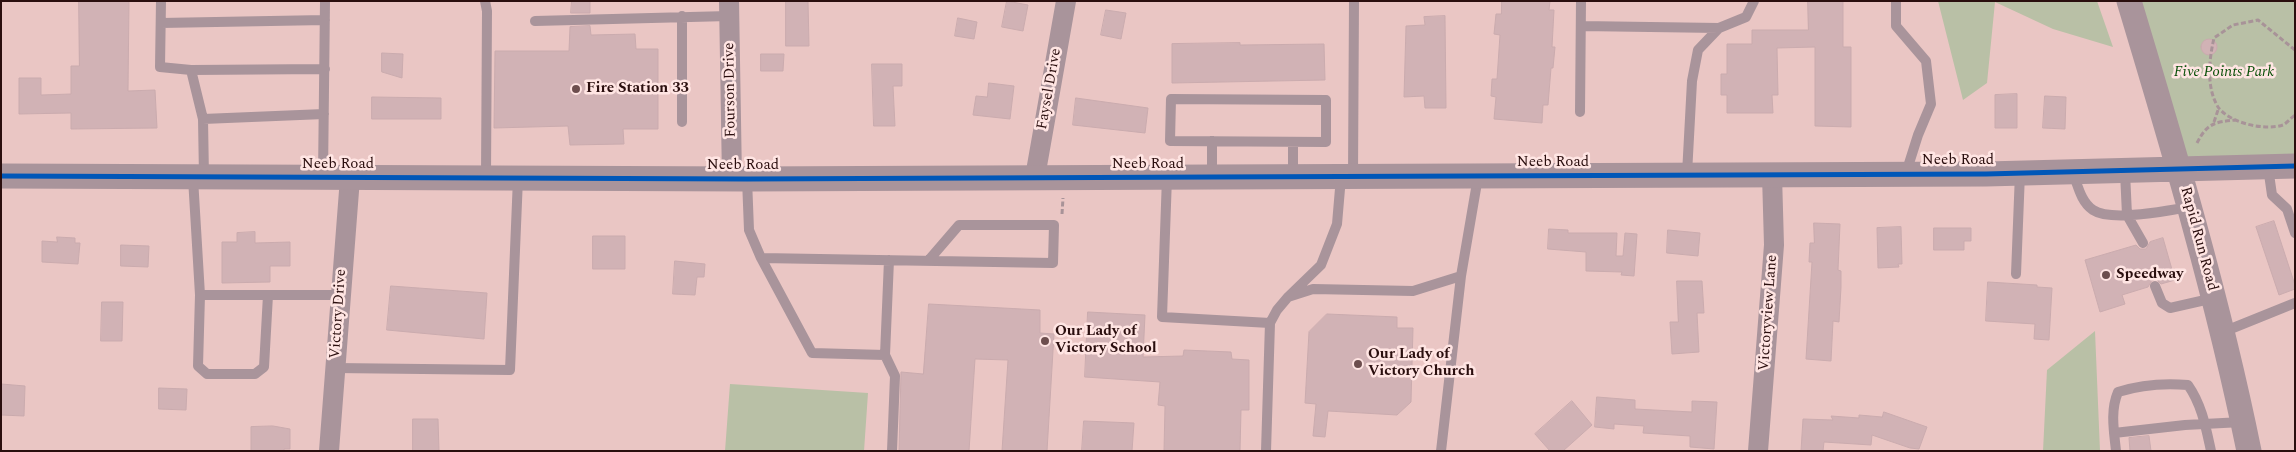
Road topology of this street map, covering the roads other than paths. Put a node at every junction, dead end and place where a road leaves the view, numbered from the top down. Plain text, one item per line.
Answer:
1 (161, 1) edge
2 (325, 1) edge
3 (484, 1) edge
4 (1066, 1) edge
5 (1354, 1) edge
6 (1581, 1) edge
7 (1754, 1) edge
8 (1896, 1) edge
9 (2129, 1) edge
10 (729, 9) edge
11 (682, 16) junction
12 (325, 20) junction
13 (536, 21) dead end
14 (161, 23) junction
15 (1581, 26) junction
16 (1719, 28) junction
17 (324, 69) junction
18 (191, 70) junction
19 (1580, 112) dead end
20 (324, 114) junction
21 (203, 119) junction
22 (682, 122) dead end
23 (1212, 141) junction
24 (1293, 142) junction
25 (2295, 166) edge
26 (2268, 167) junction
27 (2179, 169) junction
28 (2073, 172) junction
29 (2125, 172) junction
30 (2020, 173) junction
31 (1906, 174) junction
32 (1687, 175) junction
33 (1772, 175) junction
34 (1, 176) edge
35 (486, 176) junction
36 (1478, 176) junction
37 (323, 177) junction
38 (518, 177) junction
39 (1035, 177) junction
40 (1167, 177) junction
41 (1293, 177) junction
42 (1347, 177) junction
43 (199, 178) junction
44 (350, 178) junction
45 (1212, 178) junction
46 (740, 179) junction
47 (2188, 207) junction
48 (2127, 215) junction
49 (2295, 233) edge
50 (2143, 244) dead end
51 (761, 258) junction
52 (889, 260) junction
53 (928, 261) junction
54 (2016, 274) dead end
55 (1461, 276) junction
56 (2155, 286) dead end
57 (200, 295) junction
58 (268, 295) junction
59 (341, 295) junction
60 (1288, 297) junction
61 (2214, 298) junction
62 (2295, 303) edge
63 (1270, 323) junction
64 (2223, 332) junction
65 (885, 355) junction
66 (335, 368) junction
67 (2243, 422) junction
68 (2205, 424) junction
69 (2114, 433) junction
70 (329, 451) edge
71 (892, 451) edge
72 (1266, 451) edge
73 (1441, 451) edge
74 (1758, 451) edge
75 (2116, 451) edge
76 (2211, 451) edge
77 (2249, 451) edge

1 - 14 lane
2 - 12 lane
3 - 35 lane
4 - 39 street, Faysel Drive
5 - 42 lane
6 - 15 lane
7 - 16 lane
8 - 31 lane
9 - 27 street, Rapid Run Road
10 - 11 lane
10 - 46 street, Fourson Drive
11 - 13 lane
11 - 22 lane
12 - 14 lane
12 - 17 lane
14 - 18 lane
15 - 16 lane
15 - 19 lane
16 - 32 lane
17 - 18 lane
17 - 20 lane
18 - 21 lane
20 - 21 lane
20 - 37 lane
21 - 43 lane
23 - 24 lane
23 - 24 lane
23 - 45 lane
24 - 41 lane
25 - 26 street, Neeb Road
26 - 27 street, Neeb Road
26 - 49 lane
27 - 29 street, Neeb Road
27 - 47 street, Rapid Run Road
28 - 29 street, Neeb Road
28 - 30 street, Neeb Road
28 - 48 lane
29 - 48 lane
30 - 31 street, Neeb Road
30 - 54 lane
31 - 33 street, Neeb Road
32 - 33 street, Neeb Road
32 - 36 street, Neeb Road
33 - 74 street, Victoryview Lane
34 - 43 street, Neeb Road
35 - 38 street, Neeb Road
35 - 44 street, Neeb Road
36 - 42 street, Neeb Road
36 - 55 lane
37 - 43 street, Neeb Road
37 - 44 street, Neeb Road
38 - 46 street, Neeb Road
38 - 66 lane
39 - 40 street, Neeb Road
39 - 46 street, Neeb Road
40 - 45 street, Neeb Road
40 - 63 lane
41 - 42 street, Neeb Road
41 - 45 street, Neeb Road
42 - 60 lane
43 - 57 lane
44 - 59 street, Victory Drive
46 - 51 lane
47 - 48 lane
47 - 61 street, Rapid Run Road
48 - 50 lane
51 - 52 lane
51 - 65 lane
52 - 53 lane
52 - 65 lane
53 - 53 lane
55 - 60 lane
55 - 73 lane
56 - 61 lane
57 - 58 lane
57 - 58 lane
58 - 59 lane
59 - 66 street, Victory Drive
60 - 63 lane
61 - 64 street, Rapid Run Road
62 - 64 lane
63 - 72 lane
64 - 67 street, Rapid Run Road
65 - 71 lane
66 - 70 street, Victory Drive
67 - 68 lane
67 - 77 street, Rapid Run Road
68 - 69 lane
68 - 69 lane
68 - 76 lane
69 - 75 lane

